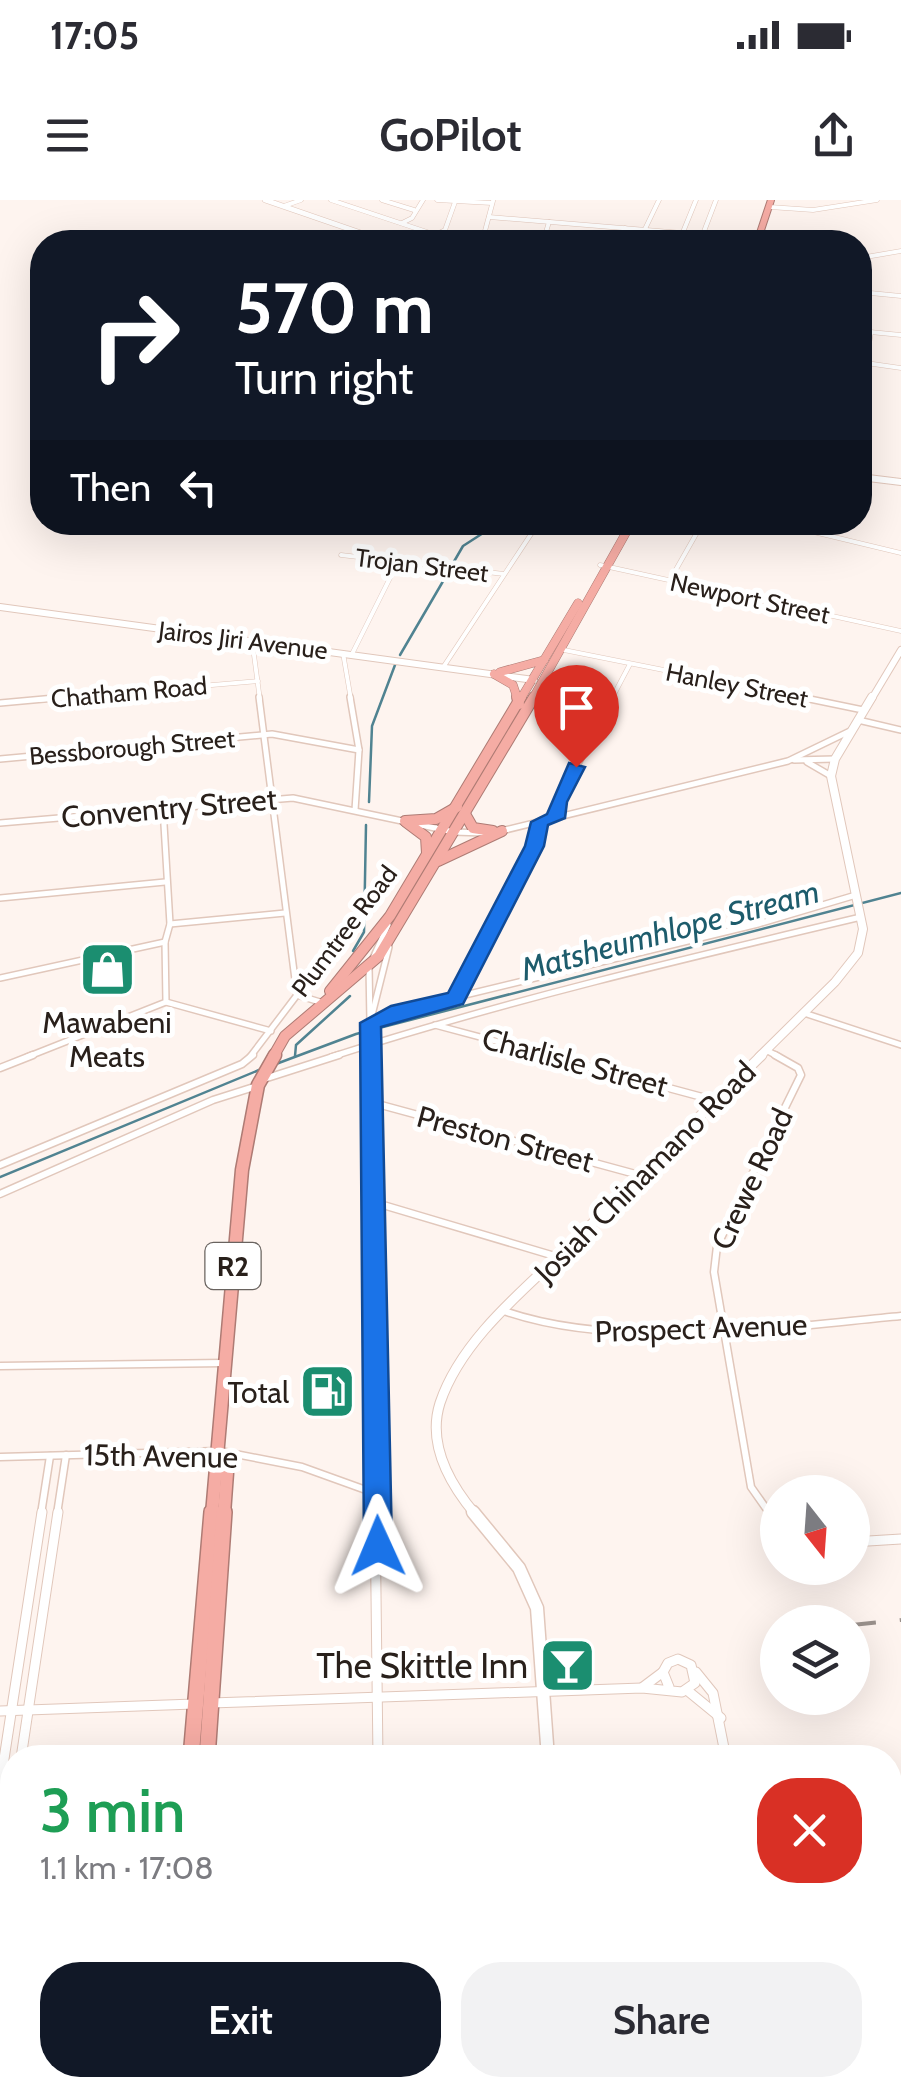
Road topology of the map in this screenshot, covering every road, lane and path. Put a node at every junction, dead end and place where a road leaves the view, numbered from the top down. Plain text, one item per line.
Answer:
1 (266, 200) edge
2 (301, 200) edge
3 (332, 200) edge
4 (382, 200) edge
5 (423, 200) edge
6 (438, 200) edge
7 (659, 200) edge
8 (696, 200) edge
9 (716, 200) edge
10 (877, 200) edge
11 (493, 201) edge
12 (454, 202) edge
13 (774, 204) edge
14 (284, 206) junction
15 (414, 210) junction
16 (489, 217) junction
17 (548, 222) junction
18 (400, 224) junction
19 (625, 228) joint
20 (645, 229) junction
21 (353, 230) edge
22 (419, 230) edge
23 (444, 230) edge
24 (485, 230) edge
25 (546, 230) edge
26 (658, 230) edge
27 (684, 230) edge
28 (705, 230) edge
29 (766, 230) edge
30 (901, 251) edge
31 (872, 256) edge
32 (872, 293) edge
33 (901, 296) edge
34 (872, 332) edge
35 (901, 334) edge
36 (872, 364) edge
37 (901, 368) edge
38 (872, 479) edge
39 (901, 482) edge
40 (530, 535) edge
41 (620, 535) edge
42 (696, 535) edge
43 (828, 535) edge
44 (901, 552) edge
45 (341, 555) dead end
46 (398, 562) junction
47 (603, 565) junction
48 (504, 574) junction
49 (670, 580) junction
50 (0, 610) edge
51 (901, 631) edge
52 (252, 640) junction
53 (901, 650) edge
54 (554, 652) junction
55 (348, 654) junction
56 (630, 664) junction
57 (444, 666) junction
58 (493, 672) junction
59 (258, 681) junction
60 (536, 685) junction
61 (0, 703) edge
62 (519, 704) junction
63 (864, 710) junction
64 (858, 720) junction
65 (901, 730) edge
66 (850, 731) junction
67 (263, 735) junction
68 (359, 750) junction
69 (0, 759) edge
70 (834, 759) junction
71 (801, 760) junction
72 (788, 761) junction
73 (831, 776) junction
74 (270, 798) junction
75 (163, 808) junction
76 (355, 810) junction
77 (462, 810) junction
78 (556, 818) junction
79 (404, 822) junction
80 (540, 822) junction
81 (0, 823) edge
82 (449, 831) junction
83 (502, 831) junction
84 (431, 860) junction
85 (165, 882) junction
86 (0, 898) edge
87 (858, 905) junction
88 (285, 912) junction
89 (390, 916) junction
90 (170, 924) junction
91 (395, 932) junction
92 (165, 942) junction
93 (369, 966) junction
94 (0, 978) edge
95 (297, 995) junction
96 (456, 999) junction
97 (166, 1002) junction
98 (320, 1002) junction
99 (803, 1012) junction
100 (306, 1016) junction
101 (370, 1024) junction
102 (434, 1024) junction
103 (271, 1031) junction
104 (371, 1040) junction
105 (901, 1045) edge
106 (766, 1050) junction
107 (0, 1068) edge
108 (261, 1079) junction
109 (717, 1100) junction
110 (370, 1102) junction
111 (0, 1165) edge
112 (640, 1175) junction
113 (0, 1194) edge
114 (372, 1202) junction
115 (560, 1258) junction
116 (504, 1311) junction
117 (901, 1316) edge
118 (723, 1328) junction
119 (225, 1363) junction
120 (0, 1366) edge
121 (66, 1455) junction
122 (50, 1456) junction
123 (220, 1456) junction
124 (0, 1457) edge
125 (377, 1494) junction
126 (760, 1500) edge
127 (901, 1539) edge
128 (870, 1541) edge
129 (696, 1671) junction
130 (663, 1672) junction
131 (669, 1687) junction
132 (642, 1688) junction
133 (543, 1691) junction
134 (687, 1691) junction
135 (378, 1697) junction
136 (203, 1703) junction
137 (12, 1710) junction
138 (28, 1710) junction
139 (0, 1711) edge
140 (722, 1718) junction
141 (6, 1745) edge
142 (23, 1745) edge
143 (194, 1745) edge
144 (206, 1745) edge
145 (378, 1745) edge
146 (547, 1745) edge
147 (725, 1745) edge

1 - 14 street
2 - 14 street
3 - 18 street
4 - 15 street
5 - 15 street
6 - 12 street
7 - 20 street
8 - 27 street
9 - 28 street
10 - 13 street
11 - 12 street
11 - 16 street
12 - 23 street
13 - 29 highway
14 - 21 street
15 - 18 street
16 - 17 street
16 - 24 street
17 - 19 street
17 - 25 street
18 - 22 street
19 - 20 street
20 - 26 street
30 - 31 street
32 - 33 street
34 - 35 street
36 - 37 street
38 - 39 street
40 - 48 street
41 - 47 highway, Plumtree Road / R2
42 - 49 street
43 - 44 street
45 - 46 street, Trojan Street
46 - 48 street, Trojan Street
46 - 55 street
47 - 49 street, Newport Street
47 - 54 highway, Plumtree Road / R2
48 - 57 street
49 - 51 street, Newport Street
50 - 52 street, Jairos Jiri Avenue
52 - 55 street, Jairos Jiri Avenue
52 - 59 street
53 - 63 street, Josiah Chinamano Road
54 - 56 street, Hanley Street
54 - 58 highway
54 - 60 highway, Plumtree Road / R2
54 - 60 highway, Plumtree Road / R2
55 - 57 street, Jairos Jiri Avenue
55 - 68 street
56 - 63 street, Hanley Street
56 - 78 street
57 - 58 street, Jairos Jiri Avenue
58 - 60 street, Jairos Jiri Avenue
58 - 62 highway
59 - 61 street, Chatham Road
59 - 67 street
60 - 62 highway, Plumtree Road / R2
60 - 77 highway, Plumtree Road / R2
62 - 77 highway, Plumtree Road / R2
63 - 64 street, Josiah Chinamano Road
64 - 65 street
64 - 66 street, Josiah Chinamano Road
66 - 70 street, Josiah Chinamano Road
66 - 72 street
67 - 68 street, Bessborough Street
67 - 69 street, Bessborough Street
67 - 74 street
68 - 76 street
70 - 71 street
70 - 73 street, Josiah Chinamano Road
71 - 72 street
71 - 73 street
72 - 78 street, Conventry Street
73 - 87 street, Josiah Chinamano Road
74 - 75 street, Conventry Street
74 - 76 street, Conventry Street
74 - 88 street
75 - 81 street, Conventry Street
75 - 85 street
76 - 79 street, Conventry Street
77 - 79 highway
77 - 82 highway, Plumtree Road / R2
77 - 83 highway
78 - 80 street, Conventry Street
79 - 82 street, Conventry Street
79 - 84 highway
80 - 83 street, Conventry Street
80 - 96 street
82 - 83 street, Conventry Street
82 - 84 highway, Plumtree Road / R2
83 - 84 highway
84 - 89 highway, Plumtree Road / R2
84 - 91 highway, Plumtree Road / R2
85 - 86 street
85 - 90 street
87 - 96 street
87 - 99 street, Josiah Chinamano Road
87 - 102 street
88 - 90 street
88 - 95 street
89 - 93 street
89 - 98 highway, Plumtree Road / R2
90 - 92 street
91 - 93 highway, Plumtree Road / R2
91 - 101 street
92 - 94 street
92 - 97 street
93 - 100 highway, Plumtree Road / R2
93 - 101 street
95 - 98 street
95 - 103 street
96 - 101 street
97 - 103 street
97 - 107 street
98 - 100 highway, Plumtree Road / R2
99 - 105 street
99 - 106 street, Josiah Chinamano Road
100 - 108 highway, R2
101 - 104 street
102 - 104 street
102 - 109 street, Charlisle Street
103 - 111 street
104 - 108 street
104 - 110 street
106 - 109 street, Josiah Chinamano Road
106 - 118 street, Crewe Road
108 - 113 street
108 - 119 highway, R2
109 - 112 street, Josiah Chinamano Road
110 - 112 street, Preston Street
110 - 114 street
112 - 115 street, Josiah Chinamano Road
114 - 115 street
114 - 125 street
115 - 116 street, Josiah Chinamano Road
116 - 118 street, Prospect Avenue
116 - 133 street, Josiah Chinamano Road
117 - 118 street, Prospect Avenue
118 - 126 street
119 - 120 street
119 - 123 highway, R2
121 - 122 street, 15th Avenue
121 - 123 street, 15th Avenue
121 - 138 street
122 - 124 street, 15th Avenue
122 - 137 street
123 - 125 street, 15th Avenue
123 - 136 highway, R2
125 - 135 street
127 - 128 street
129 - 130 street
129 - 134 street
129 - 140 street
130 - 131 street
130 - 132 street
131 - 132 street
131 - 134 street
132 - 133 street
133 - 135 street
133 - 146 street
134 - 140 street
135 - 136 street
135 - 145 street
136 - 138 street
136 - 143 highway, R2
136 - 144 highway, R2
137 - 138 street
137 - 139 street
137 - 141 street
138 - 142 street
140 - 147 street

